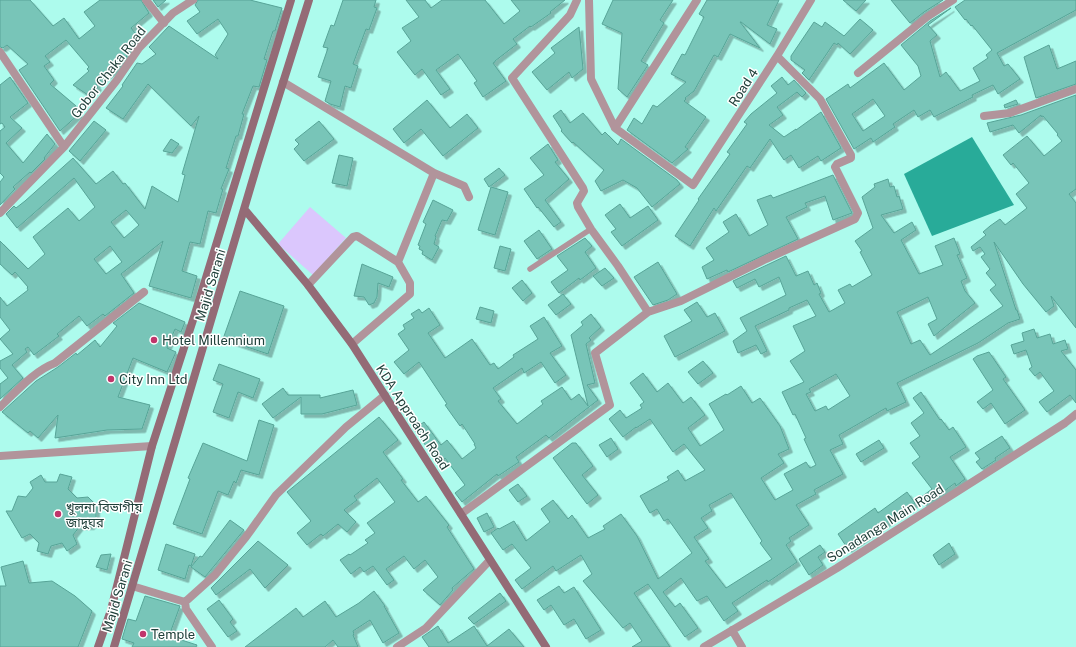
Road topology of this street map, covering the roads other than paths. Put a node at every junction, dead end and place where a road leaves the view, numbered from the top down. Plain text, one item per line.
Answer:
1 (146, 0) edge
2 (192, 0) edge
3 (291, 0) edge
4 (309, 0) edge
5 (577, 0) edge
6 (589, 0) edge
7 (697, 0) edge
8 (811, 0) edge
9 (953, 0) edge
10 (164, 23) junction
11 (0, 52) edge
12 (777, 56) junction
13 (858, 73) dead end
14 (283, 82) junction
15 (1076, 89) edge
16 (984, 116) dead end
17 (615, 128) junction
18 (64, 147) junction
19 (434, 173) junction
20 (470, 197) dead end
21 (245, 210) junction
22 (0, 213) edge
23 (590, 229) junction
24 (398, 262) junction
25 (530, 269) dead end
26 (308, 285) junction
27 (144, 292) dead end
28 (648, 312) junction
29 (352, 344) junction
30 (385, 395) junction
31 (0, 407) edge
32 (1076, 414) edge
33 (152, 446) junction
34 (0, 456) edge
35 (461, 514) junction
36 (490, 560) junction
37 (132, 586) junction
38 (185, 602) junction
39 (732, 630) junction
40 (98, 647) edge
41 (114, 647) edge
42 (212, 647) edge
43 (397, 647) edge
44 (546, 647) edge
45 (704, 647) edge
46 (742, 647) edge

1 - 10 street
2 - 10 street, Gobor Chaka Road
3 - 33 main road, Majid Sarani
4 - 14 main road, Majid Sarani
5 - 23 street
6 - 17 street
7 - 17 street
8 - 12 street, Road 4
9 - 13 street
10 - 18 street, Gobor Chaka Road
11 - 18 street
12 - 17 street, Road 4
12 - 28 street
14 - 19 street
14 - 21 main road, Majid Sarani
15 - 16 street
18 - 22 street, Gobor Chaka Road
19 - 20 street
19 - 24 street
21 - 26 main road, KDA Approach Road
21 - 37 main road, Majid Sarani
23 - 25 lane
23 - 28 street
24 - 26 street
24 - 29 street
26 - 29 main road, KDA Approach Road
27 - 31 street
28 - 35 street
29 - 30 main road, KDA Approach Road
30 - 35 main road, KDA Approach Road
30 - 38 street
32 - 39 street, Sonadanga Main Road
33 - 34 street
33 - 40 main road, Majid Sarani
35 - 36 main road, KDA Approach Road
36 - 43 street
36 - 44 main road, KDA Approach Road
37 - 38 street
37 - 41 main road, Majid Sarani
38 - 42 street
39 - 45 street, Sonadanga Main Road
39 - 46 street

